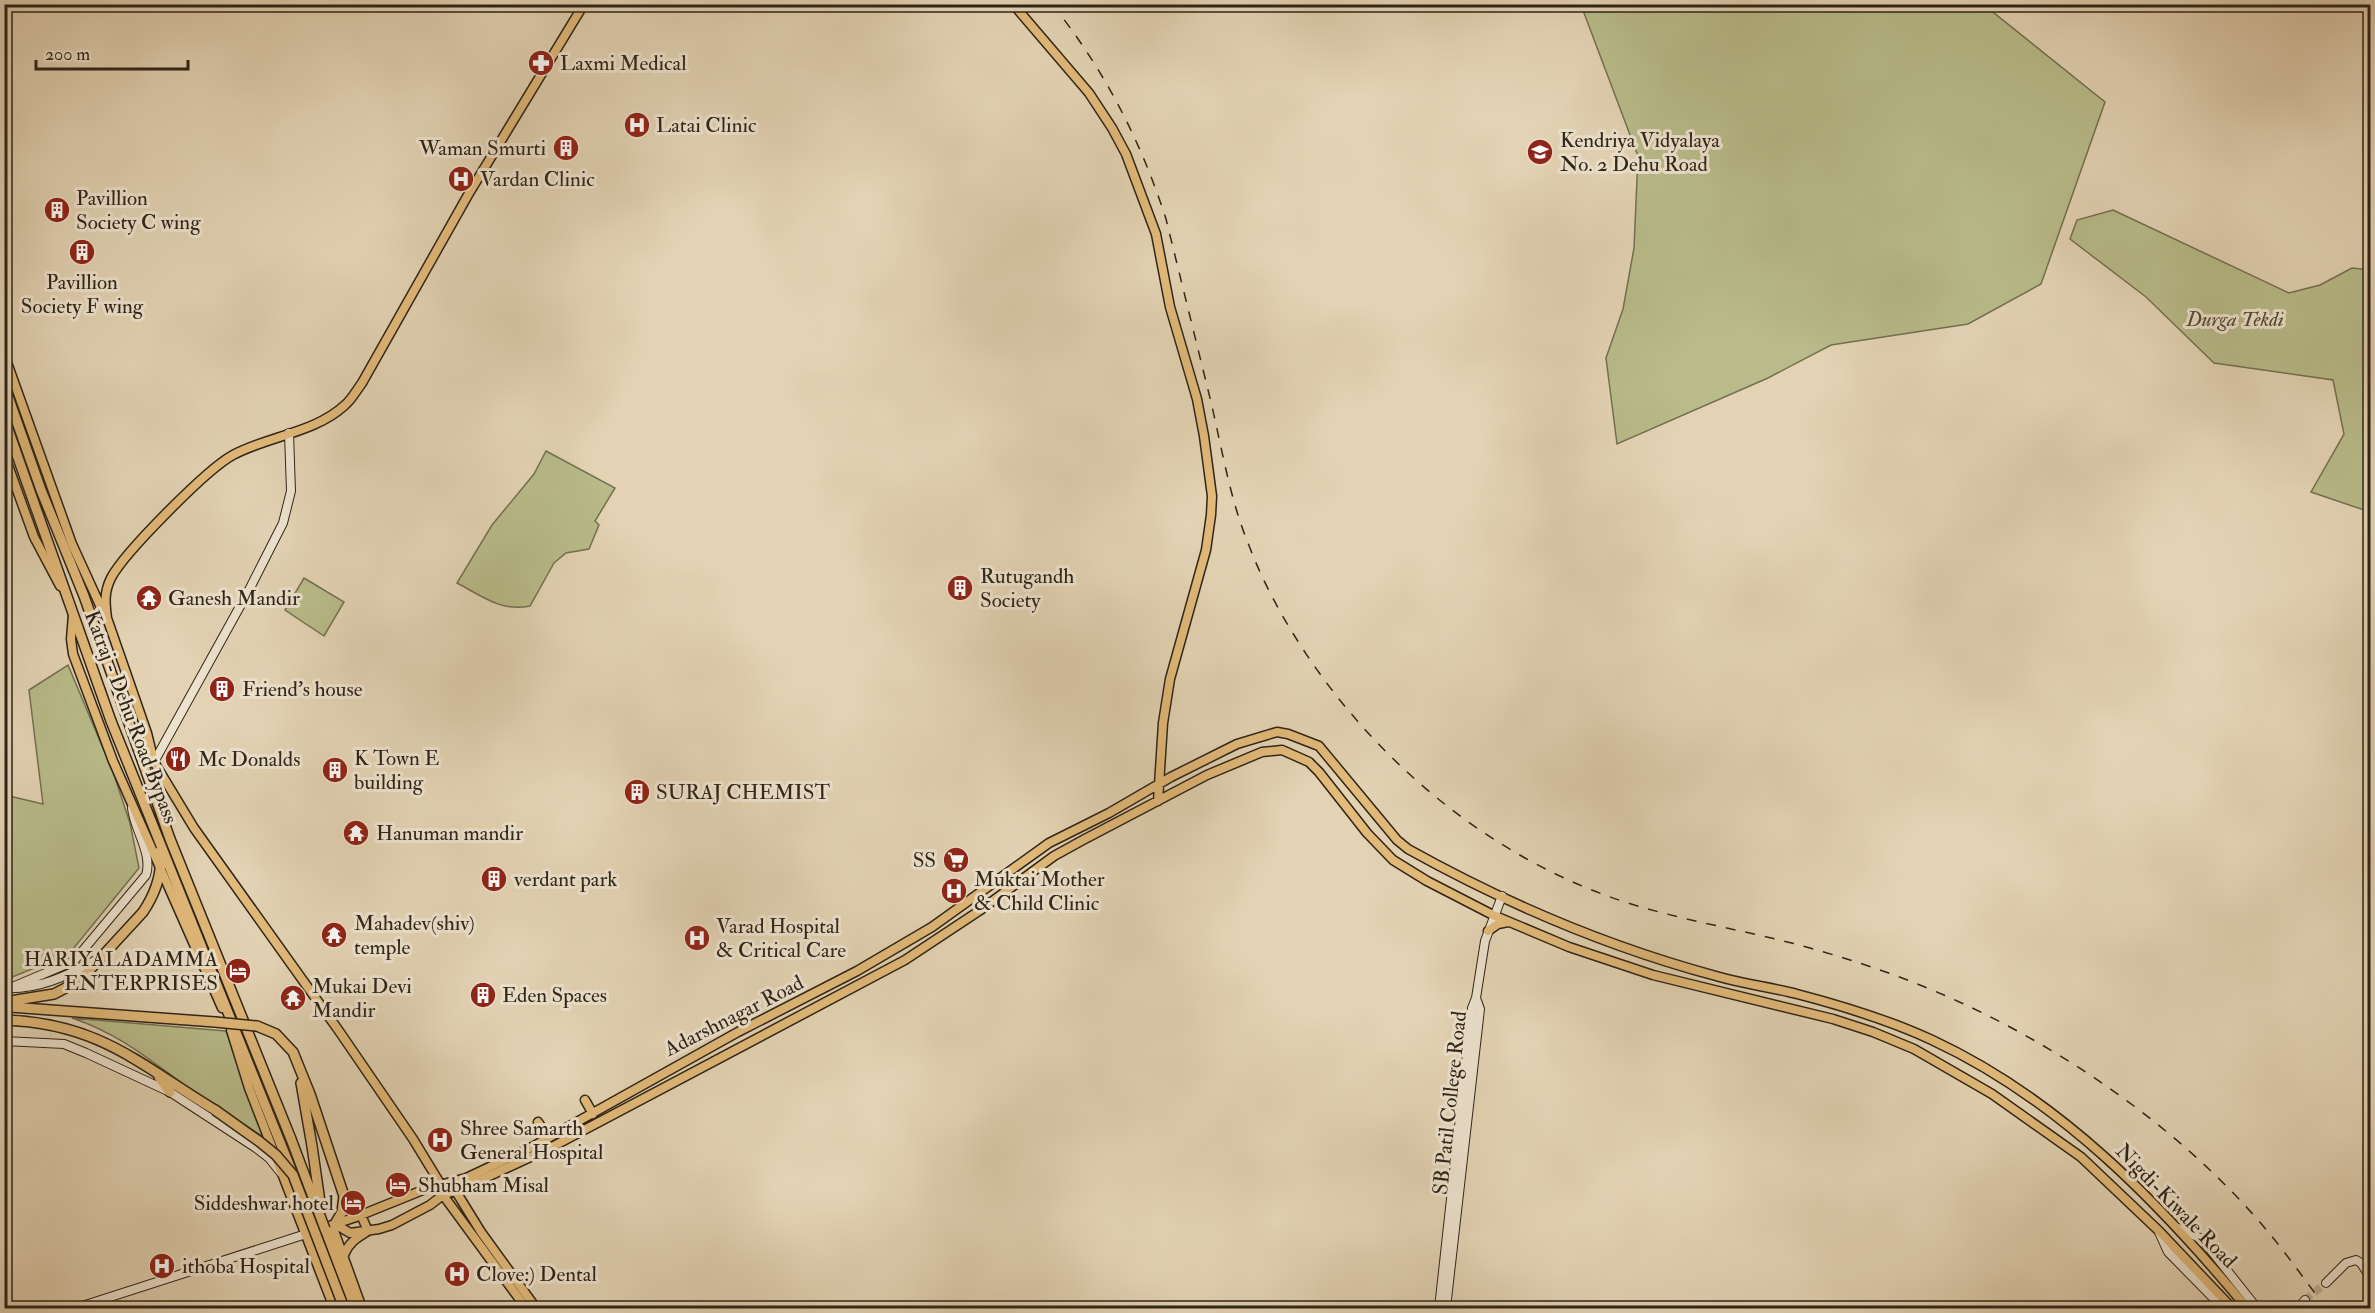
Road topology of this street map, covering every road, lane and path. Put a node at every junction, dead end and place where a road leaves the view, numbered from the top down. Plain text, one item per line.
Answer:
1 (584, 4) edge
2 (1013, 4) edge
3 (4, 354) edge
4 (4, 386) edge
5 (4, 418) edge
6 (289, 433) junction
7 (4, 454) edge
8 (94, 593) junction
9 (84, 596) junction
10 (68, 599) junction
11 (73, 615) junction
12 (106, 618) junction
13 (154, 762) junction
14 (145, 770) junction
15 (1158, 784) junction
16 (1158, 801) junction
17 (131, 803) junction
18 (159, 842) junction
19 (160, 873) junction
20 (1502, 896) junction
21 (1493, 915) junction
22 (1508, 922) junction
23 (1488, 931) junction
24 (101, 958) junction
25 (7, 988) edge
26 (1476, 998) junction
27 (4, 1004) edge
28 (4, 1020) edge
29 (232, 1027) junction
30 (4, 1041) edge
31 (297, 1063) junction
32 (154, 1070) junction
33 (170, 1092) junction
34 (585, 1100) dead end
35 (593, 1114) junction
36 (538, 1122) dead end
37 (548, 1137) junction
38 (288, 1176) junction
39 (441, 1185) junction
40 (455, 1190) junction
41 (443, 1195) junction
42 (361, 1215) junction
43 (330, 1226) junction
44 (2174, 1226) junction
45 (368, 1231) junction
46 (306, 1234) junction
47 (344, 1255) junction
48 (2370, 1277) edge
49 (2326, 1283) tunnel mouth
50 (2305, 1300) tunnel mouth
51 (2228, 1307) edge
52 (76, 1308) edge
53 (334, 1308) edge
54 (344, 1308) edge
55 (354, 1308) edge
56 (362, 1308) edge
57 (526, 1308) edge
58 (536, 1308) edge
59 (1439, 1308) edge
60 (1446, 1308) edge
61 (2247, 1308) edge
62 (2257, 1308) edge
63 (2298, 1308) edge

1 - 6 main road
2 - 15 main road
3 - 8 main road
4 - 9 highway, Katraj - Dehu Road Bypass
5 - 10 highway, Katraj - Dehu Road Bypass
6 - 12 main road
6 - 13 street
7 - 10 main road
8 - 9 highway
8 - 12 main road
9 - 14 highway, Katraj - Dehu Road Bypass
10 - 11 highway, Katraj - Dehu Road Bypass
11 - 17 main road
11 - 18 highway, Katraj - Dehu Road Bypass
12 - 13 main road
13 - 14 highway
13 - 39 main road
14 - 43 highway, Katraj - Dehu Road Bypass, bridge
15 - 16 main road
15 - 20 main road, Adarshnagar Road
15 - 35 main road, Adarshnagar Road
16 - 21 main road, Adarshnagar Road
16 - 40 main road, Adarshnagar Road
17 - 19 main road
17 - 25 street
18 - 19 highway
18 - 29 highway, Katraj - Dehu Road Bypass
19 - 24 highway
19 - 29 main road
20 - 21 street
20 - 44 main road, Nigdi-Kiwale Road
21 - 22 main road, Nigdi-Kiwale Road
21 - 23 street
22 - 23 main road
22 - 51 main road, Nigdi-Kiwale Road
23 - 26 street
24 - 25 street
24 - 27 highway
26 - 59 street, SB Patil College Road
26 - 60 street, SB Patil College Road
27 - 31 highway, bridge
28 - 32 highway
29 - 38 main road
29 - 38 highway, Katraj - Dehu Road Bypass
30 - 33 street
31 - 43 highway, bridge
31 - 43 highway
32 - 33 highway
32 - 38 highway, bridge
33 - 38 street
34 - 35 main road
35 - 37 main road, Adarshnagar Road
36 - 37 main road
37 - 39 main road, Adarshnagar Road
38 - 46 main road
38 - 54 highway, Katraj - Dehu Road Bypass, bridge
39 - 42 main road, Adarshnagar Road
40 - 41 main road, Adarshnagar Road
40 - 58 main road
41 - 45 main road, Adarshnagar Road
41 - 57 main road
42 - 43 main road, Adarshnagar Road
42 - 45 main road
43 - 45 main road
43 - 46 main road, Adarshnagar Road
43 - 47 main road
43 - 55 highway
44 - 61 main road, Nigdi-Kiwale Road
44 - 62 street
45 - 47 main road
46 - 52 street
46 - 53 main road
47 - 56 main road
48 - 49 street
50 - 63 street

